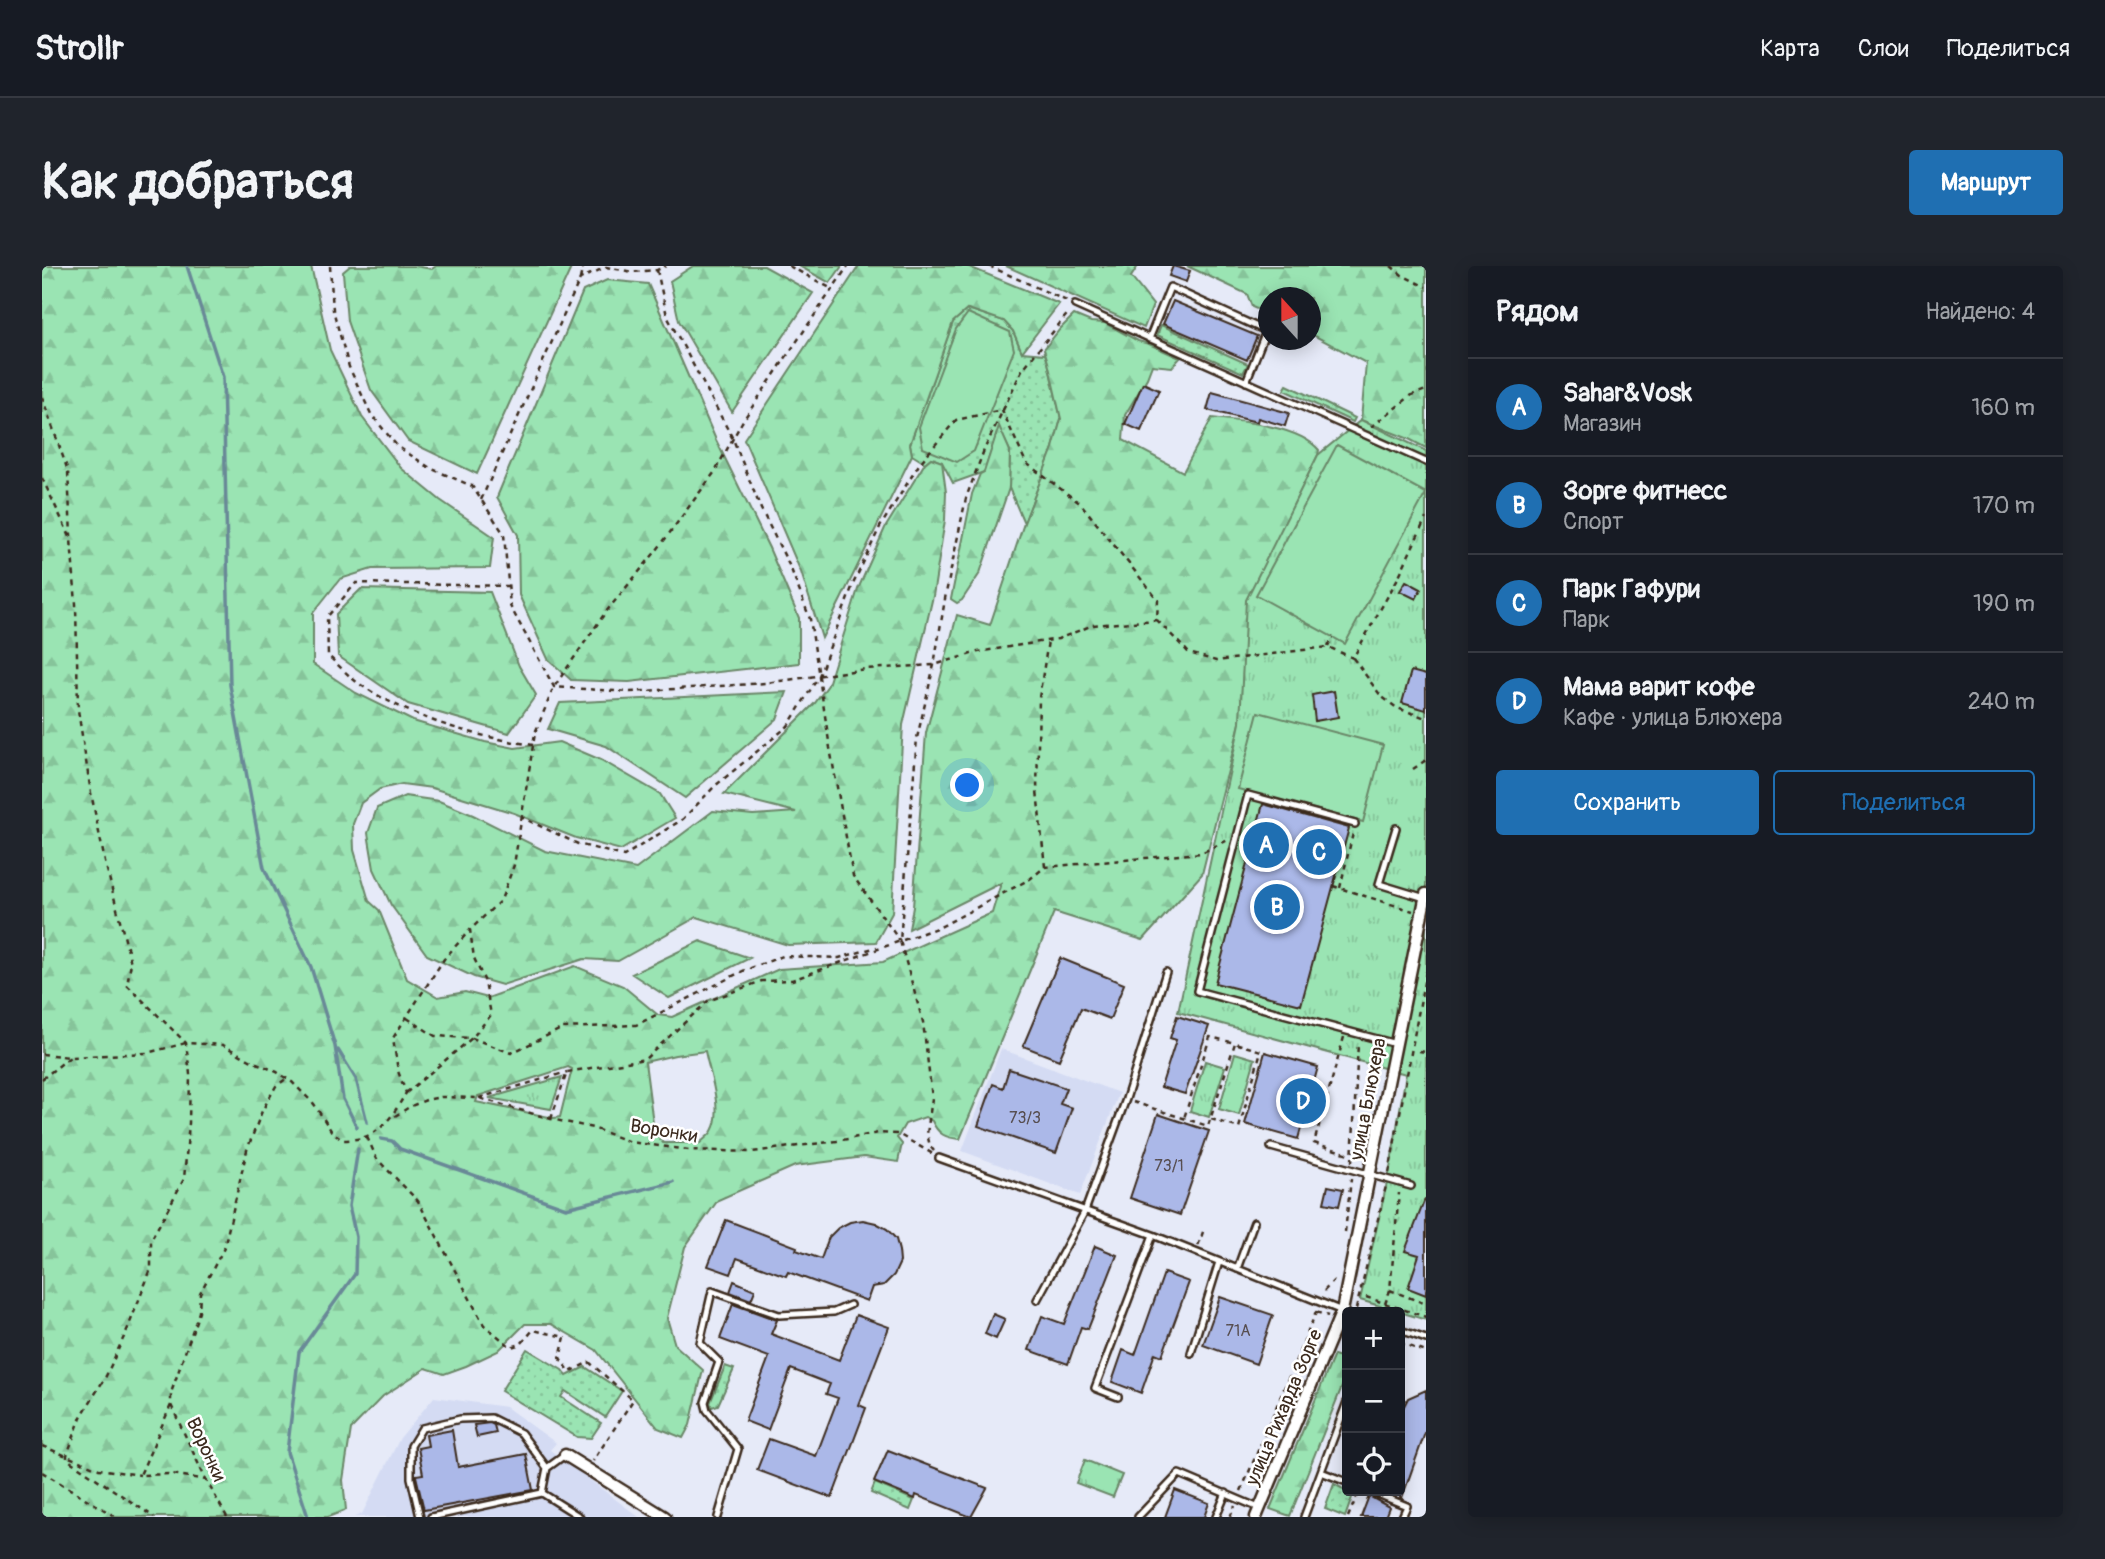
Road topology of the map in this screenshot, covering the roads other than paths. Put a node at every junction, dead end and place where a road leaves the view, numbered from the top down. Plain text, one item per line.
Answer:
1 (1075, 305) road end
2 (1149, 339) junction
3 (1246, 382) junction
4 (1426, 462) edge
5 (1355, 824) road end
6 (1396, 828) dead end
7 (1426, 896) edge
8 (1166, 972) dead end
9 (1396, 1044) junction
10 (1271, 1147) dead end
11 (939, 1158) road end
12 (1370, 1175) junction
13 (1411, 1186) dead end
14 (1085, 1211) junction
15 (1254, 1222) dead end
16 (1153, 1235) junction
17 (1219, 1262) junction
18 (1237, 1269) junction
19 (1037, 1300) dead end
20 (850, 1305) dead end
21 (1346, 1307) edge
22 (1342, 1311) edge
23 (1342, 1319) edge
24 (1405, 1332) edge
25 (1426, 1339) edge
26 (1191, 1353) dead end
27 (1118, 1396) dead end
28 (1342, 1415) edge
29 (565, 1455) joint
30 (547, 1468) junction
31 (1321, 1472) junction
32 (1342, 1480) edge
33 (542, 1493) junction
34 (1226, 1493) junction
35 (1382, 1496) edge
36 (466, 1509) junction
37 (1258, 1512) edge
38 (420, 1517) edge
39 (431, 1517) edge
40 (468, 1517) edge
41 (580, 1517) edge
42 (665, 1517) edge
43 (718, 1517) edge
44 (1138, 1517) edge
45 (1216, 1517) edge
46 (1304, 1517) edge
47 (1402, 1517) edge

1 - 2 lane
2 - 3 lane
2 - 3 lane
3 - 4 lane
5 - 9 lane
6 - 7 lane
7 - 9 street, улица Блюхера
8 - 14 lane
9 - 12 street, улица Блюхера
10 - 12 lane
11 - 14 lane
12 - 13 lane
12 - 21 street, улица Блюхера
14 - 16 lane
14 - 19 lane
15 - 18 lane
16 - 17 lane
16 - 27 lane
17 - 18 lane
17 - 26 lane
18 - 22 lane
20 - 43 lane
23 - 37 street, улица Рихарда Зорге
24 - 25 lane
28 - 31 lane
29 - 30 lane
29 - 42 street
30 - 33 lane
30 - 38 lane
31 - 32 lane
31 - 46 lane
33 - 36 lane
33 - 41 lane
34 - 37 lane
34 - 44 lane
34 - 45 lane
35 - 47 lane
36 - 39 lane
36 - 40 lane

